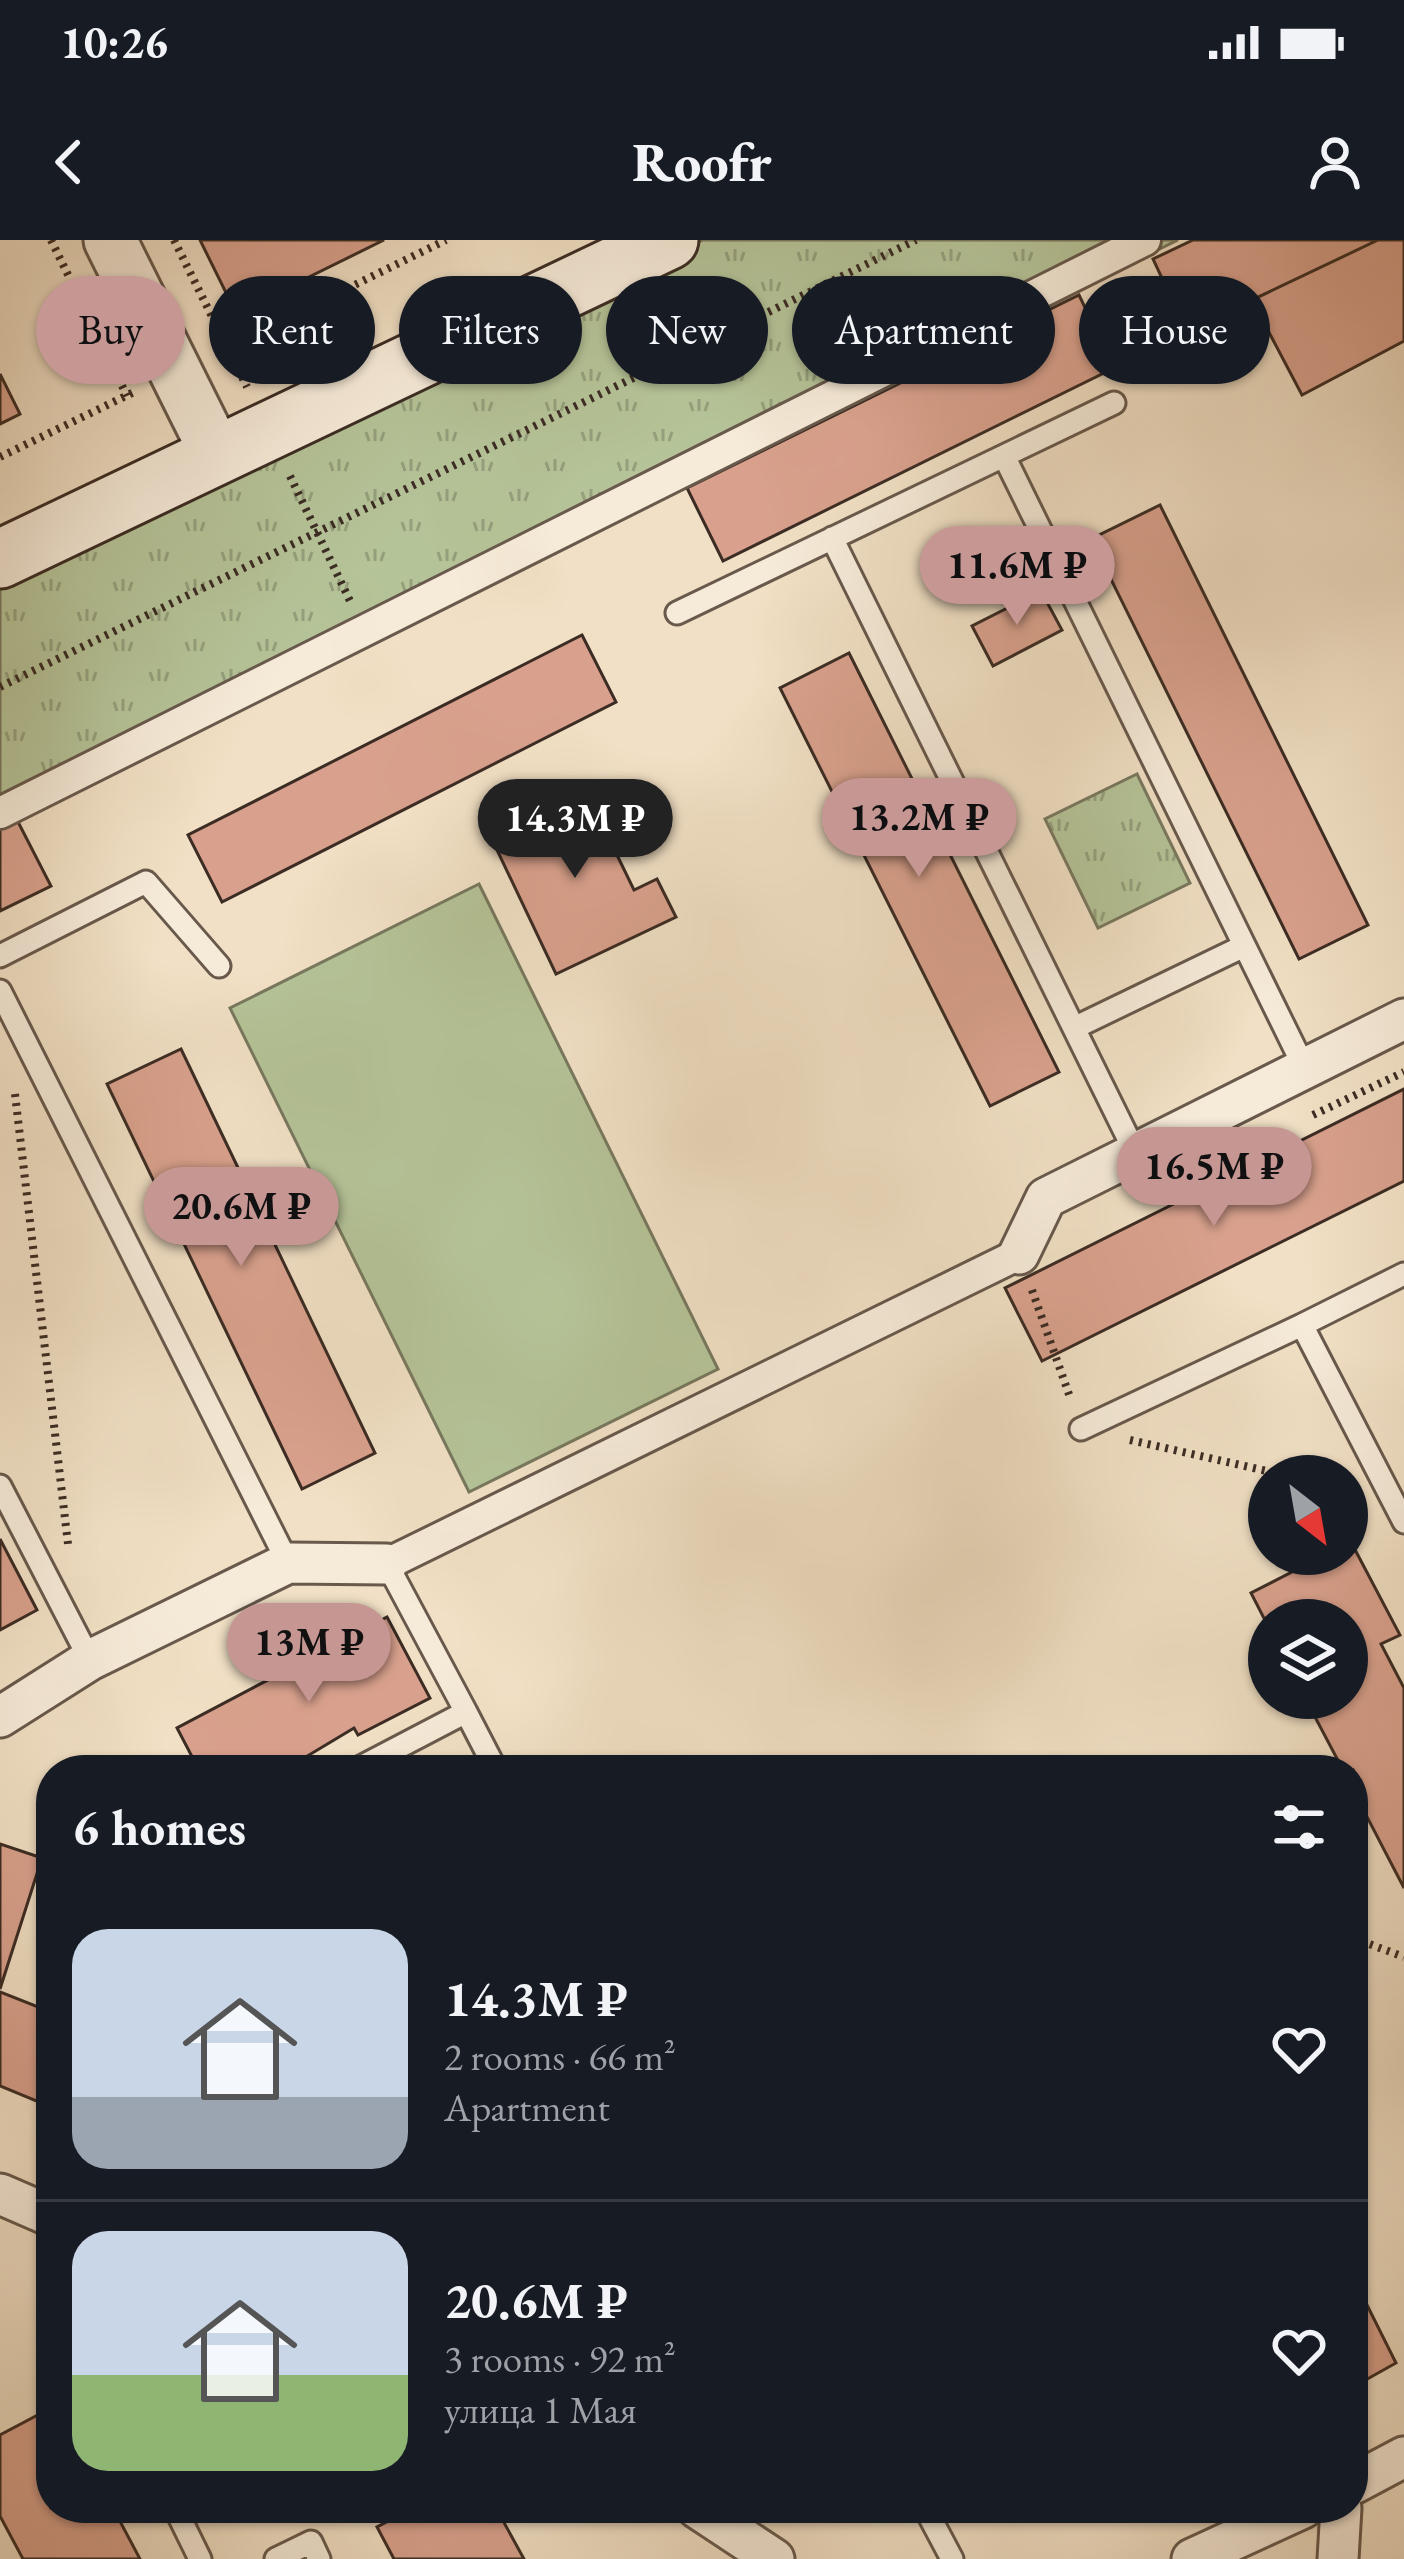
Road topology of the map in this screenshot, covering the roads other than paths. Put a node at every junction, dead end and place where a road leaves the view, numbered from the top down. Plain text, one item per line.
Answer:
1 (110, 240) edge
2 (668, 240) edge
3 (1145, 240) edge
4 (1114, 403) dead end
5 (216, 453) junction
6 (1004, 456) junction
7 (832, 538) junction
8 (0, 559) edge
9 (677, 613) dead end
10 (0, 813) edge
11 (1244, 946) junction
12 (0, 956) edge
13 (219, 966) dead end
14 (0, 992) edge
15 (1404, 1019) edge
16 (1074, 1028) junction
17 (1305, 1069) junction
18 (1136, 1154) junction
19 (1019, 1254) joint
20 (1404, 1274) edge
21 (1301, 1324) junction
22 (1081, 1430) dead end
23 (0, 1486) edge
24 (1404, 1522) edge
25 (288, 1563) junction
26 (387, 1564) junction
27 (85, 1650) junction
28 (466, 1712) junction
29 (0, 1717) edge
30 (384, 1755) edge
31 (488, 1755) edge
32 (0, 2194) edge
33 (36, 2210) edge
34 (1404, 2457) edge
35 (1368, 2476) edge
36 (183, 2523) edge
37 (720, 2523) edge
38 (933, 2523) edge
39 (1270, 2523) edge
40 (1340, 2523) edge
41 (200, 2559) edge
42 (276, 2559) edge
43 (319, 2559) edge
44 (774, 2559) edge
45 (952, 2559) edge
46 (1192, 2559) edge
47 (1338, 2559) edge

1 - 5 street
2 - 5 main road
3 - 10 street
4 - 6 lane
5 - 8 main road
6 - 7 lane
6 - 11 lane
7 - 9 lane
7 - 16 lane
11 - 16 lane
11 - 17 lane
12 - 13 lane
14 - 25 lane
15 - 17 street
16 - 18 lane
17 - 18 street
18 - 19 street
19 - 26 street
20 - 21 lane
21 - 22 lane
21 - 24 lane
23 - 27 lane
25 - 26 street
25 - 27 street
26 - 28 lane
27 - 29 street
28 - 30 lane
28 - 31 lane
32 - 33 street
34 - 35 street
36 - 41 lane
37 - 44 street
38 - 45 lane
39 - 46 street
40 - 47 street
42 - 43 lane

